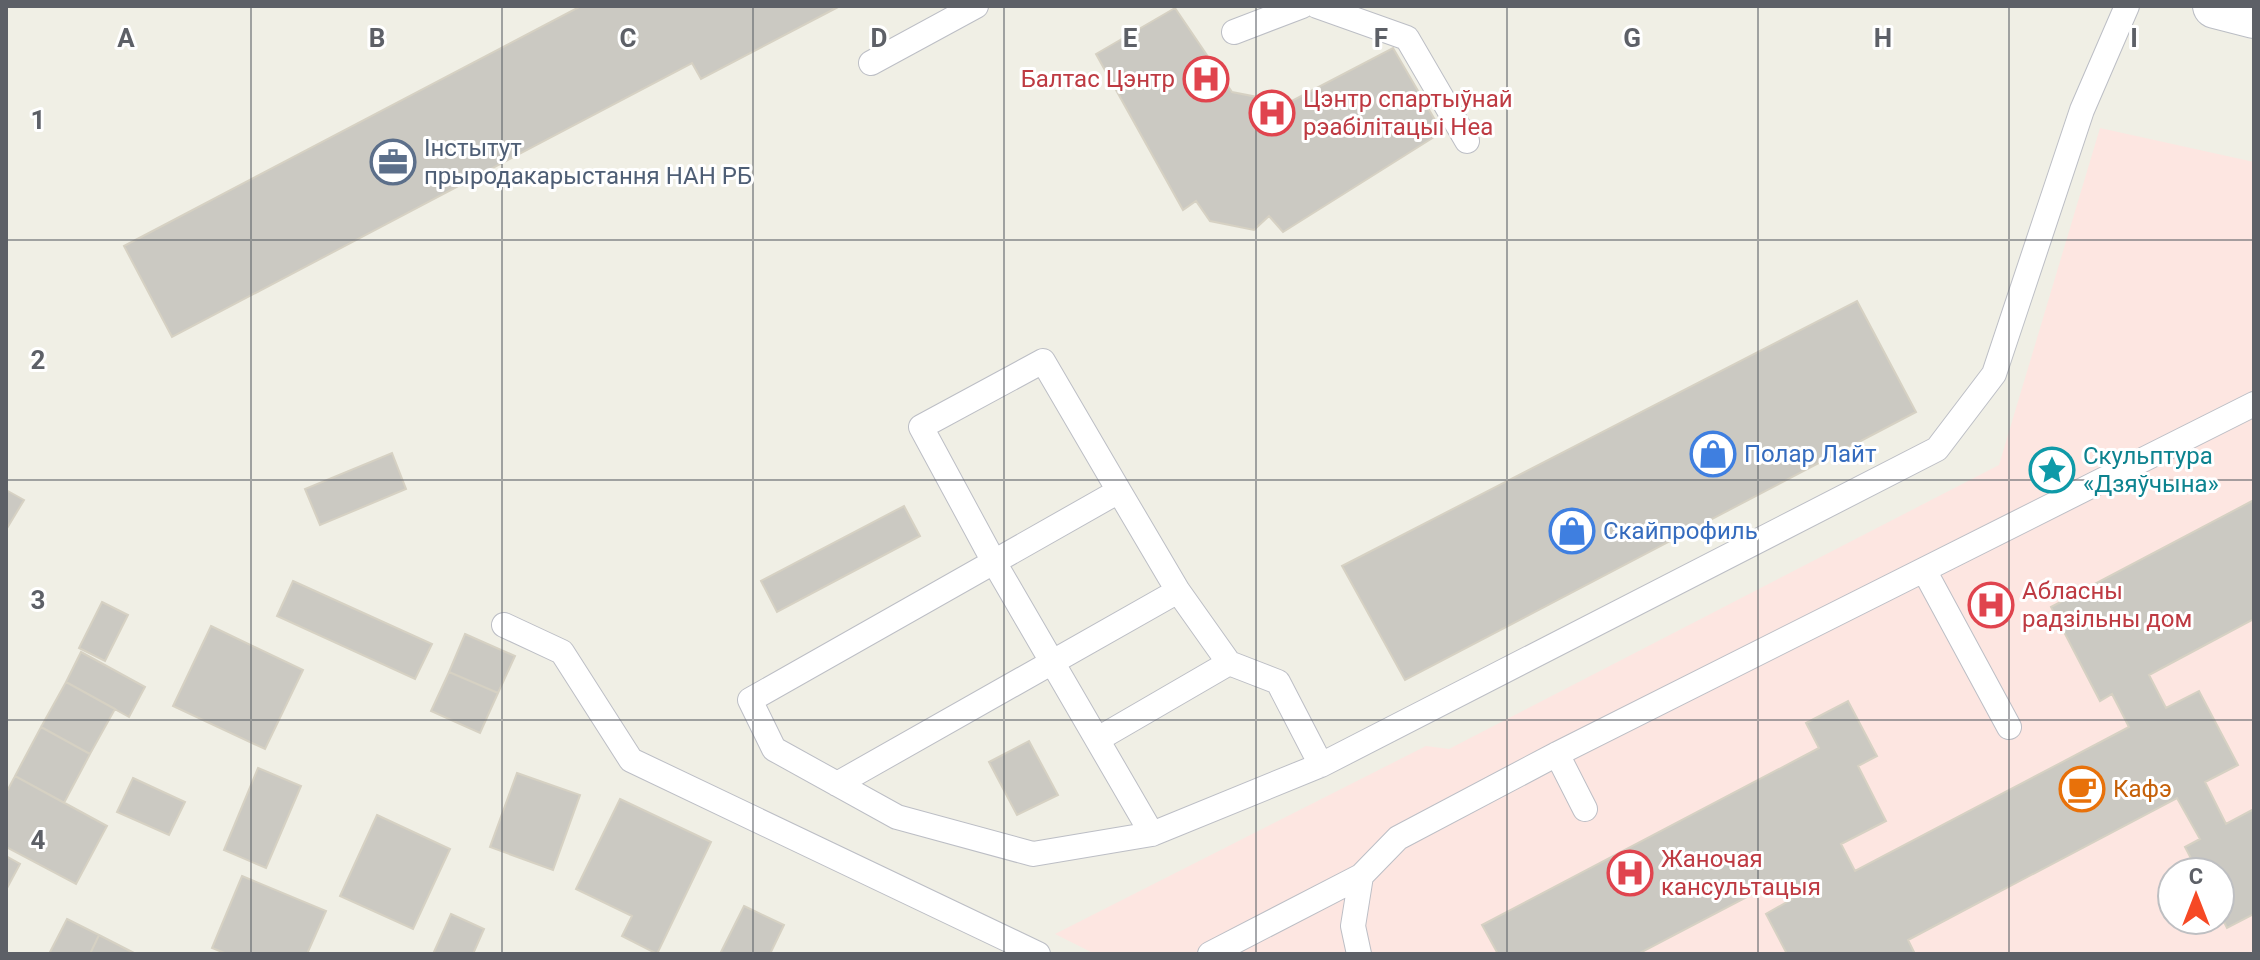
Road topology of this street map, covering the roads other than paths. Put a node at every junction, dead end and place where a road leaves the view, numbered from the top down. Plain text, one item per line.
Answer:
1 (976, 6) edge
2 (1302, 6) edge
3 (1317, 6) edge
4 (2127, 6) edge
5 (2215, 6) edge
6 (2254, 16) edge
7 (1234, 32) dead end
8 (871, 63) dead end
9 (1467, 141) dead end
10 (2254, 404) edge
11 (1119, 491) junction
12 (994, 562) junction
13 (1924, 570) junction
14 (1178, 591) junction
15 (504, 625) dead end
16 (1053, 662) junction
17 (1229, 663) junction
18 (2009, 727) dead end
19 (1098, 739) junction
20 (1557, 754) junction
21 (1321, 765) junction
22 (837, 784) junction
23 (1585, 809) dead end
24 (1152, 834) junction
25 (1361, 876) junction
26 (1038, 954) edge
27 (1210, 954) edge
28 (1359, 954) edge

1 - 8 lane
2 - 7 lane
3 - 9 lane
4 - 21 lane
5 - 6 main road
10 - 13 lane
11 - 12 lane
11 - 12 lane
11 - 14 lane
12 - 16 lane
12 - 22 lane
13 - 18 lane
13 - 20 lane
14 - 16 lane
14 - 17 lane
15 - 26 lane
16 - 19 lane
16 - 22 lane
17 - 19 lane
17 - 21 lane
19 - 24 lane
20 - 23 lane
20 - 25 lane
21 - 24 lane
22 - 24 lane
25 - 27 lane
25 - 28 lane

